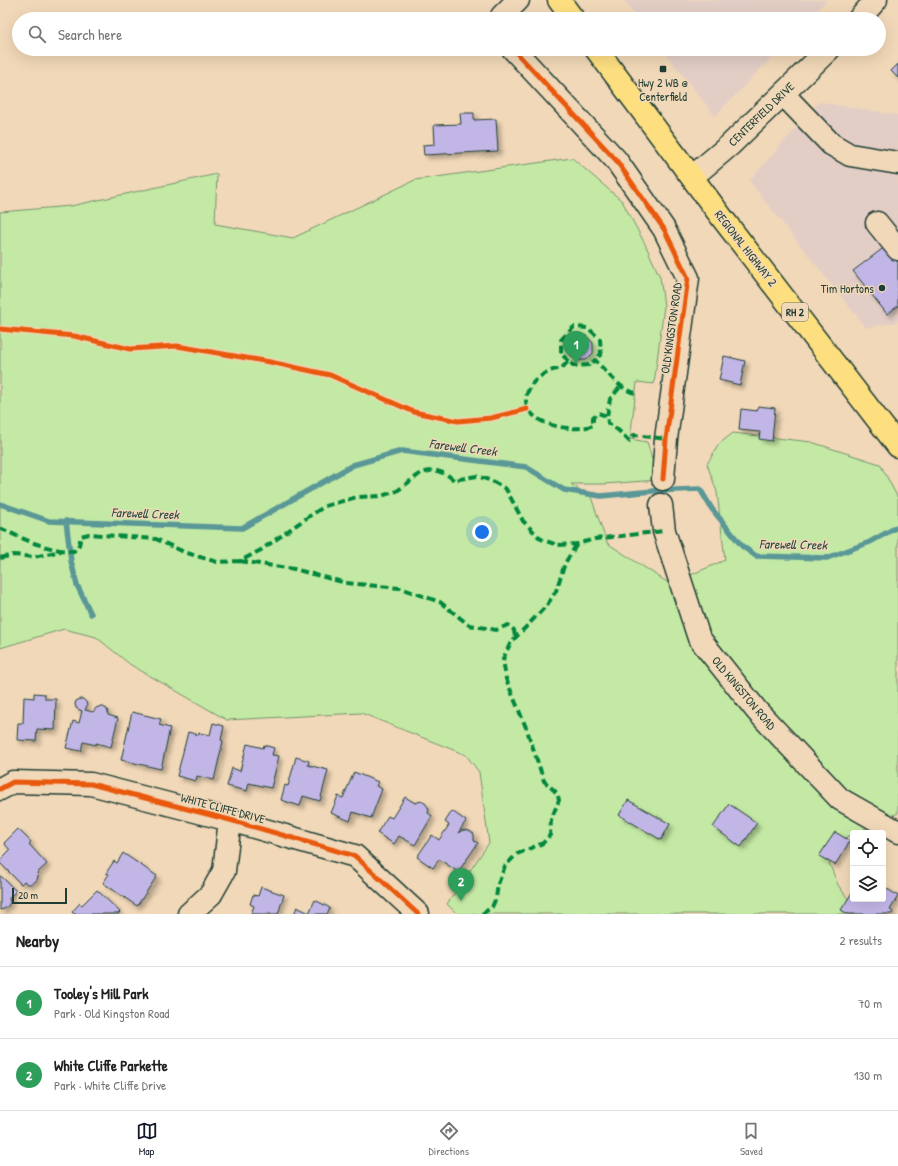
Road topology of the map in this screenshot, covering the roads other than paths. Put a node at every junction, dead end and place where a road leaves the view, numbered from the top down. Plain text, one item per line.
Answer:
1 (518, 0) edge
2 (559, 0) edge
3 (876, 0) edge
4 (506, 12) edge
5 (568, 12) edge
6 (865, 12) edge
7 (519, 56) edge
8 (601, 56) edge
9 (822, 56) edge
10 (783, 94) junction
11 (898, 163) edge
12 (692, 177) junction
13 (878, 223) dead end
14 (898, 249) edge
15 (898, 446) edge
16 (663, 479) dead end
17 (661, 505) dead end
18 (0, 789) edge
19 (230, 820) junction
20 (898, 832) edge
21 (189, 914) edge
22 (418, 914) edge

1 - 4 street
2 - 5 main road
3 - 6 street
7 - 16 street, OLD KINGSTON ROAD
8 - 12 main road, REGIONAL HIGHWAY 2 / RH 2
9 - 10 street, CENTERFIELD DRIVE
10 - 11 street
10 - 12 street, CENTERFIELD DRIVE
12 - 15 main road, REGIONAL HIGHWAY 2 / RH 2
13 - 14 street
17 - 20 street, OLD KINGSTON ROAD
18 - 19 street, WHITE CLIFFE DRIVE
19 - 21 street
19 - 22 street, WHITE CLIFFE DRIVE

